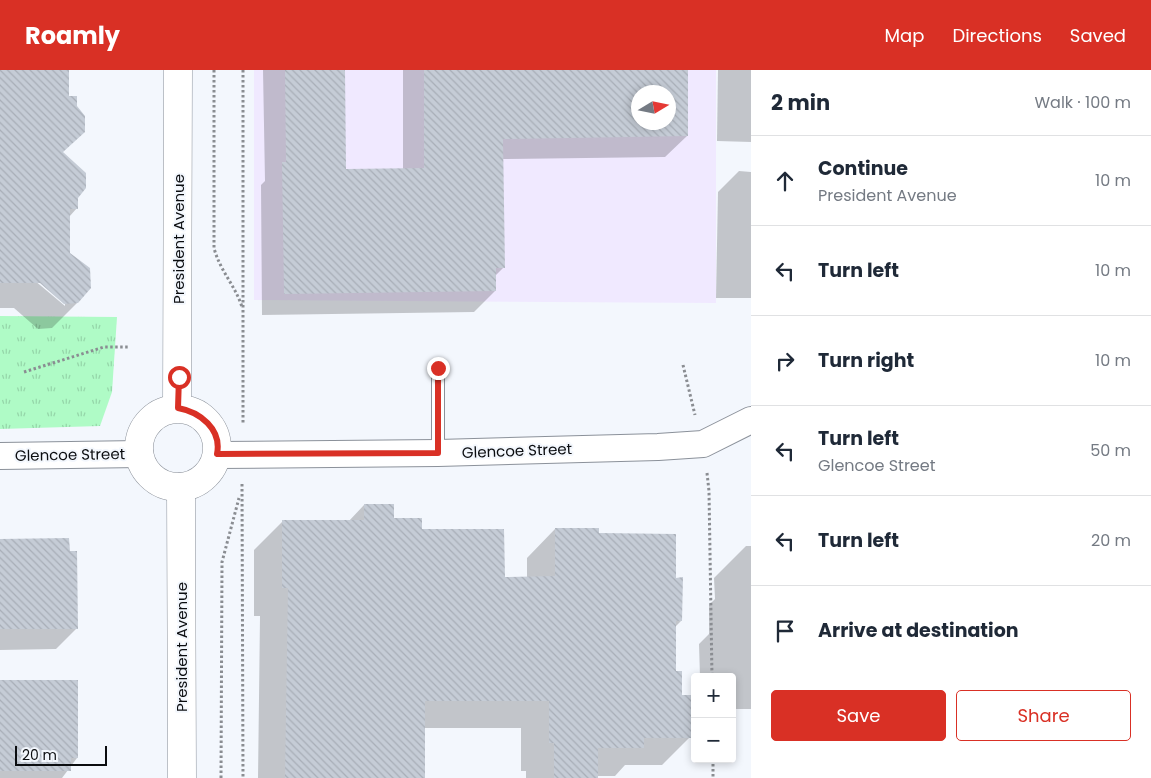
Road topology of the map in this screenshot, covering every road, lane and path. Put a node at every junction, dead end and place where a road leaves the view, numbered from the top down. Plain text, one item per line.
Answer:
1 (178, 70) edge
2 (214, 70) edge
3 (242, 70) edge
4 (243, 311) junction
5 (128, 347) dead end
6 (683, 365) dead end
7 (438, 368) dead end
8 (24, 372) dead end
9 (178, 408) junction
10 (751, 420) edge
11 (703, 444) junction
12 (438, 453) junction
13 (140, 454) junction
14 (217, 454) junction
15 (244, 454) junction
16 (0, 456) edge
17 (181, 487) junction
18 (241, 495) junction
19 (241, 528) junction
20 (230, 534) junction
21 (712, 673) edge
22 (713, 763) edge
23 (182, 778) edge
24 (221, 778) edge
25 (243, 778) edge
26 (713, 778) edge

1 - 9 street, President Avenue
2 - 4 path
3 - 4 path
4 - 15 path
5 - 8 path
6 - 11 path
7 - 12 lane
9 - 13 street
9 - 14 street
10 - 11 street, Glencoe Street
11 - 12 street, Glencoe Street
11 - 21 path
12 - 15 street, Glencoe Street
13 - 16 street, Glencoe Street
13 - 17 street
14 - 15 street, Glencoe Street
14 - 17 street
15 - 18 path
17 - 23 street, President Avenue
18 - 19 path
18 - 20 path
19 - 20 path
19 - 25 path
20 - 24 path
22 - 26 path

